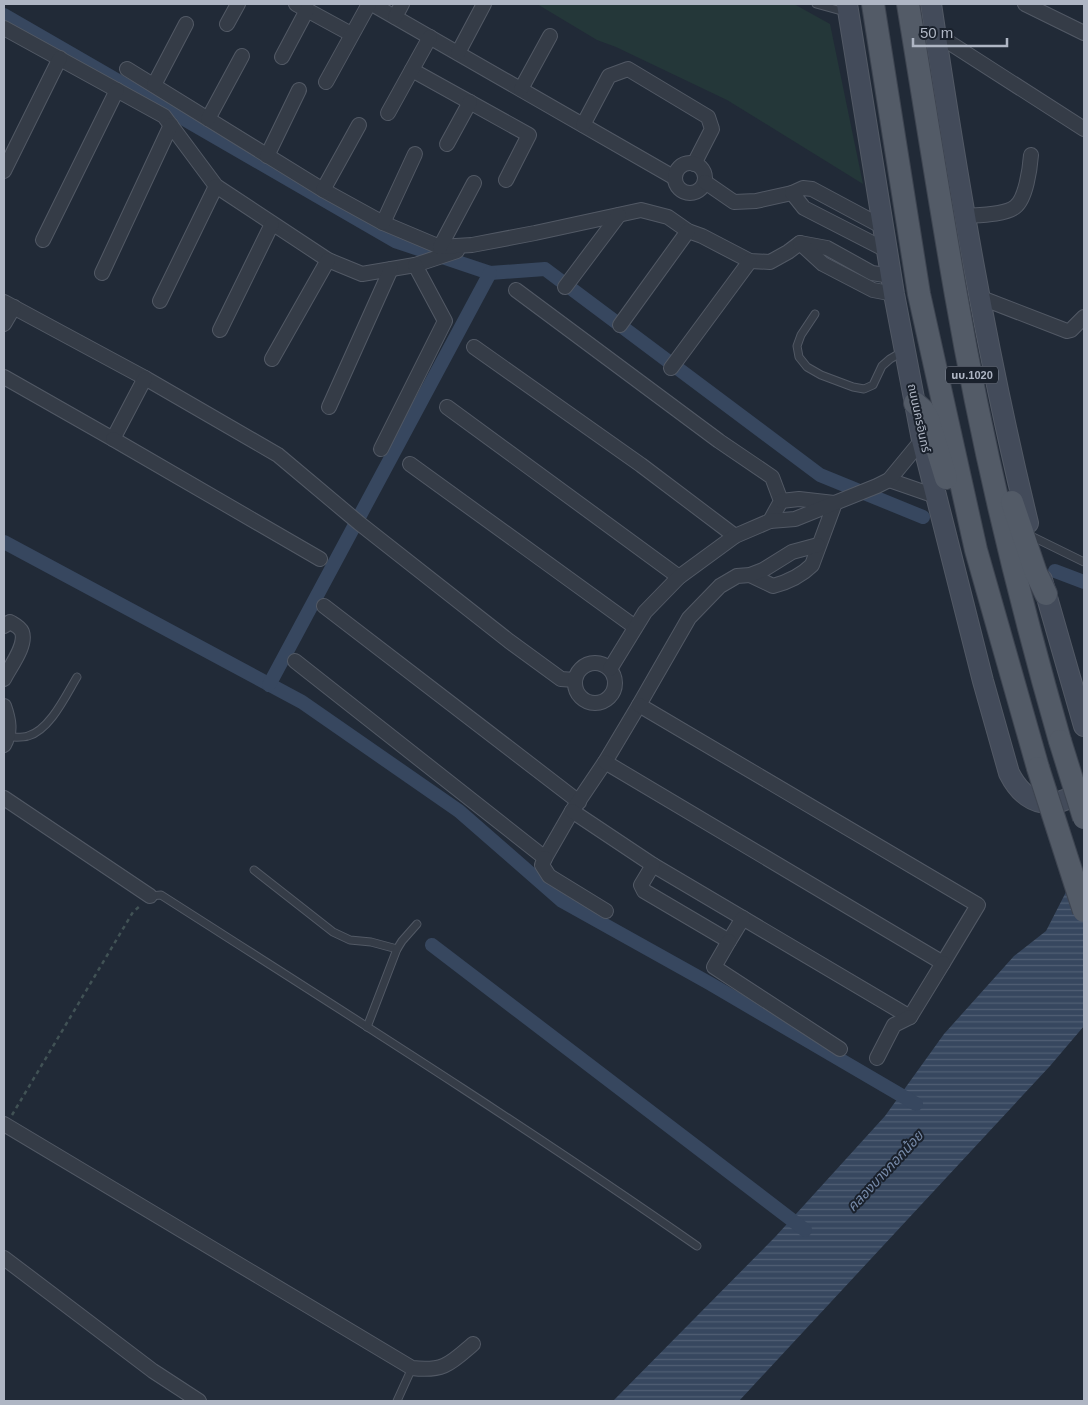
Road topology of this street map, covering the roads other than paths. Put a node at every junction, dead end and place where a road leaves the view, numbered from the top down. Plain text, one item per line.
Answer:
1 (238, 4) edge
2 (370, 4) edge
3 (402, 4) edge
4 (484, 4) edge
5 (816, 4) edge
6 (873, 4) edge
7 (908, 4) edge
8 (931, 4) edge
9 (1025, 4) edge
10 (301, 7) edge
11 (848, 8) edge
12 (395, 17) junction
13 (186, 24) dead end
14 (227, 24) dead end
15 (4, 28) edge
16 (1084, 33) edge
17 (352, 34) junction
18 (936, 34) junction
19 (550, 36) dead end
20 (430, 37) junction
21 (458, 53) junction
22 (242, 56) dead end
23 (282, 57) dead end
24 (60, 58) junction
25 (127, 69) dead end
26 (412, 70) junction
27 (326, 82) dead end
28 (154, 85) junction
29 (117, 90) junction
30 (299, 90) dead end
31 (521, 90) junction
32 (470, 102) junction
33 (388, 113) dead end
34 (208, 119) junction
35 (171, 125) junction
36 (359, 125) dead end
37 (583, 125) junction
38 (1084, 129) edge
39 (447, 144) dead end
40 (415, 154) dead end
41 (267, 156) junction
42 (1031, 156) dead end
43 (694, 164) junction
44 (4, 171) edge
45 (675, 178) junction
46 (506, 180) dead end
47 (474, 182) dead end
48 (705, 182) junction
49 (216, 186) junction
50 (323, 190) junction
51 (792, 193) junction
52 (619, 215) junction
53 (965, 216) junction
54 (384, 223) junction
55 (272, 224) junction
56 (883, 227) junction
57 (688, 231) junction
58 (43, 240) dead end
59 (472, 245) junction
60 (440, 247) junction
61 (886, 250) junction
62 (328, 260) junction
63 (750, 261) junction
64 (415, 265) junction
65 (391, 269) junction
66 (102, 273) dead end
67 (892, 285) junction
68 (565, 287) dead end
69 (516, 290) dead end
70 (979, 297) junction
71 (160, 300) dead end
72 (9, 305) edge
73 (815, 314) dead end
74 (1084, 317) edge
75 (4, 324) edge
76 (620, 325) dead end
77 (220, 330) dead end
78 (474, 347) dead end
79 (904, 350) junction
80 (272, 359) dead end
81 (671, 368) dead end
82 (4, 377) edge
83 (146, 378) junction
84 (915, 403) junction
85 (330, 407) dead end
86 (447, 407) dead end
87 (113, 439) junction
88 (922, 440) junction
89 (987, 447) junction
90 (382, 449) dead end
91 (410, 464) dead end
92 (889, 480) junction
93 (938, 497) junction
94 (780, 501) junction
95 (835, 503) junction
96 (770, 521) junction
97 (735, 536) junction
98 (1032, 536) junction
99 (818, 545) junction
100 (976, 550) junction
101 (320, 559) dead end
102 (1084, 562) edge
103 (750, 575) junction
104 (679, 577) junction
105 (1046, 594) junction
106 (324, 606) dead end
107 (4, 626) edge
108 (635, 627) junction
109 (295, 661) dead end
110 (610, 669) junction
111 (77, 677) dead end
112 (4, 680) edge
113 (575, 680) junction
114 (639, 705) junction
115 (4, 706) edge
116 (1084, 726) edge
117 (6, 741) edge
118 (605, 762) junction
119 (1084, 787) edge
120 (4, 798) edge
121 (576, 807) junction
122 (1084, 818) edge
123 (545, 858) junction
124 (653, 865) junction
125 (254, 870) dead end
126 (150, 896) joint
127 (606, 911) dead end
128 (1084, 911) edge
129 (743, 918) junction
130 (416, 924) dead end
131 (729, 941) junction
132 (397, 949) junction
133 (943, 963) junction
134 (910, 1017) junction
135 (368, 1027) junction
136 (840, 1049) dead end
137 (876, 1058) dead end
138 (5, 1125) edge
139 (697, 1246) dead end
140 (4, 1258) edge
141 (473, 1344) dead end
142 (412, 1368) junction
143 (199, 1401) edge
144 (397, 1401) edge

1 - 14 street
2 - 12 street
2 - 17 street
3 - 12 street
4 - 21 street
5 - 11 lane
6 - 100 main road, นบ.1020
7 - 89 main road, นบ.1020
8 - 18 main road, นบ.1020
9 - 16 street
10 - 17 street
10 - 23 street
11 - 56 main road, ถนนนครอินทร์
12 - 20 street
13 - 28 street
15 - 24 street
17 - 27 street
18 - 38 street
18 - 53 main road, นบ.1020
19 - 31 street
20 - 21 street
20 - 26 street
21 - 31 street
22 - 34 street
24 - 29 street
24 - 44 street
25 - 28 street
26 - 32 street
26 - 33 street
28 - 34 street
29 - 35 street
29 - 58 street
30 - 41 street
31 - 37 street
32 - 39 street
32 - 46 street
34 - 41 street
35 - 49 street
35 - 66 street
36 - 50 street
37 - 43 street
37 - 45 street
40 - 54 street
41 - 50 street
42 - 53 street
43 - 45 street
43 - 48 street
45 - 48 street
47 - 60 street
48 - 51 street
49 - 55 street
49 - 71 street
50 - 54 street
51 - 56 street
51 - 61 street
52 - 57 street
52 - 59 street
52 - 68 street
53 - 70 main road, นบ.1020
54 - 60 street
55 - 62 street
55 - 77 street
56 - 61 main road, ถนนนครอินทร์
57 - 63 street
57 - 76 street
59 - 60 street
59 - 64 street
61 - 67 main road, ถนนนครอินทร์
62 - 65 street
62 - 80 street
63 - 67 street
63 - 81 street
64 - 65 street
64 - 90 street
65 - 85 street
67 - 79 main road, ถนนนครอินทร์
69 - 94 street
70 - 74 street
70 - 98 main road, นบ.1020
72 - 75 street
72 - 83 street
73 - 79 lane
78 - 97 street
79 - 84 main road, ถนนนครอินทร์
82 - 87 street
83 - 87 street
83 - 113 street
84 - 88 main road, ถนนนครอินทร์
84 - 100 main road
86 - 104 street
87 - 101 street
88 - 92 street
88 - 93 main road, ถนนนครอินทร์
89 - 105 main road
89 - 122 main road, นบ.1020, bridge
91 - 108 street
92 - 93 street
92 - 95 street
93 - 119 main road, ถนนนครอินทร์
94 - 95 street
94 - 96 street
95 - 96 street
95 - 99 street
96 - 97 street
97 - 104 street
98 - 102 lane
98 - 105 main road, นบ.1020
99 - 103 street
99 - 103 street
100 - 128 main road, นบ.1020, bridge
103 - 114 street
104 - 108 street
105 - 116 main road, นบ.1020
106 - 121 street
107 - 112 street
108 - 110 street
109 - 123 street
110 - 113 street
110 - 113 street
111 - 117 lane
114 - 118 street
114 - 133 street
115 - 117 street
118 - 121 street
118 - 133 street
120 - 126 street
121 - 123 street
121 - 124 street
123 - 127 street
124 - 129 street
124 - 131 street
125 - 132 lane
126 - 135 lane
129 - 131 street
129 - 134 street
130 - 132 lane
131 - 136 street
132 - 135 lane
133 - 134 street
134 - 137 street
135 - 139 lane
138 - 142 street
140 - 143 street
141 - 142 street
142 - 144 lane

